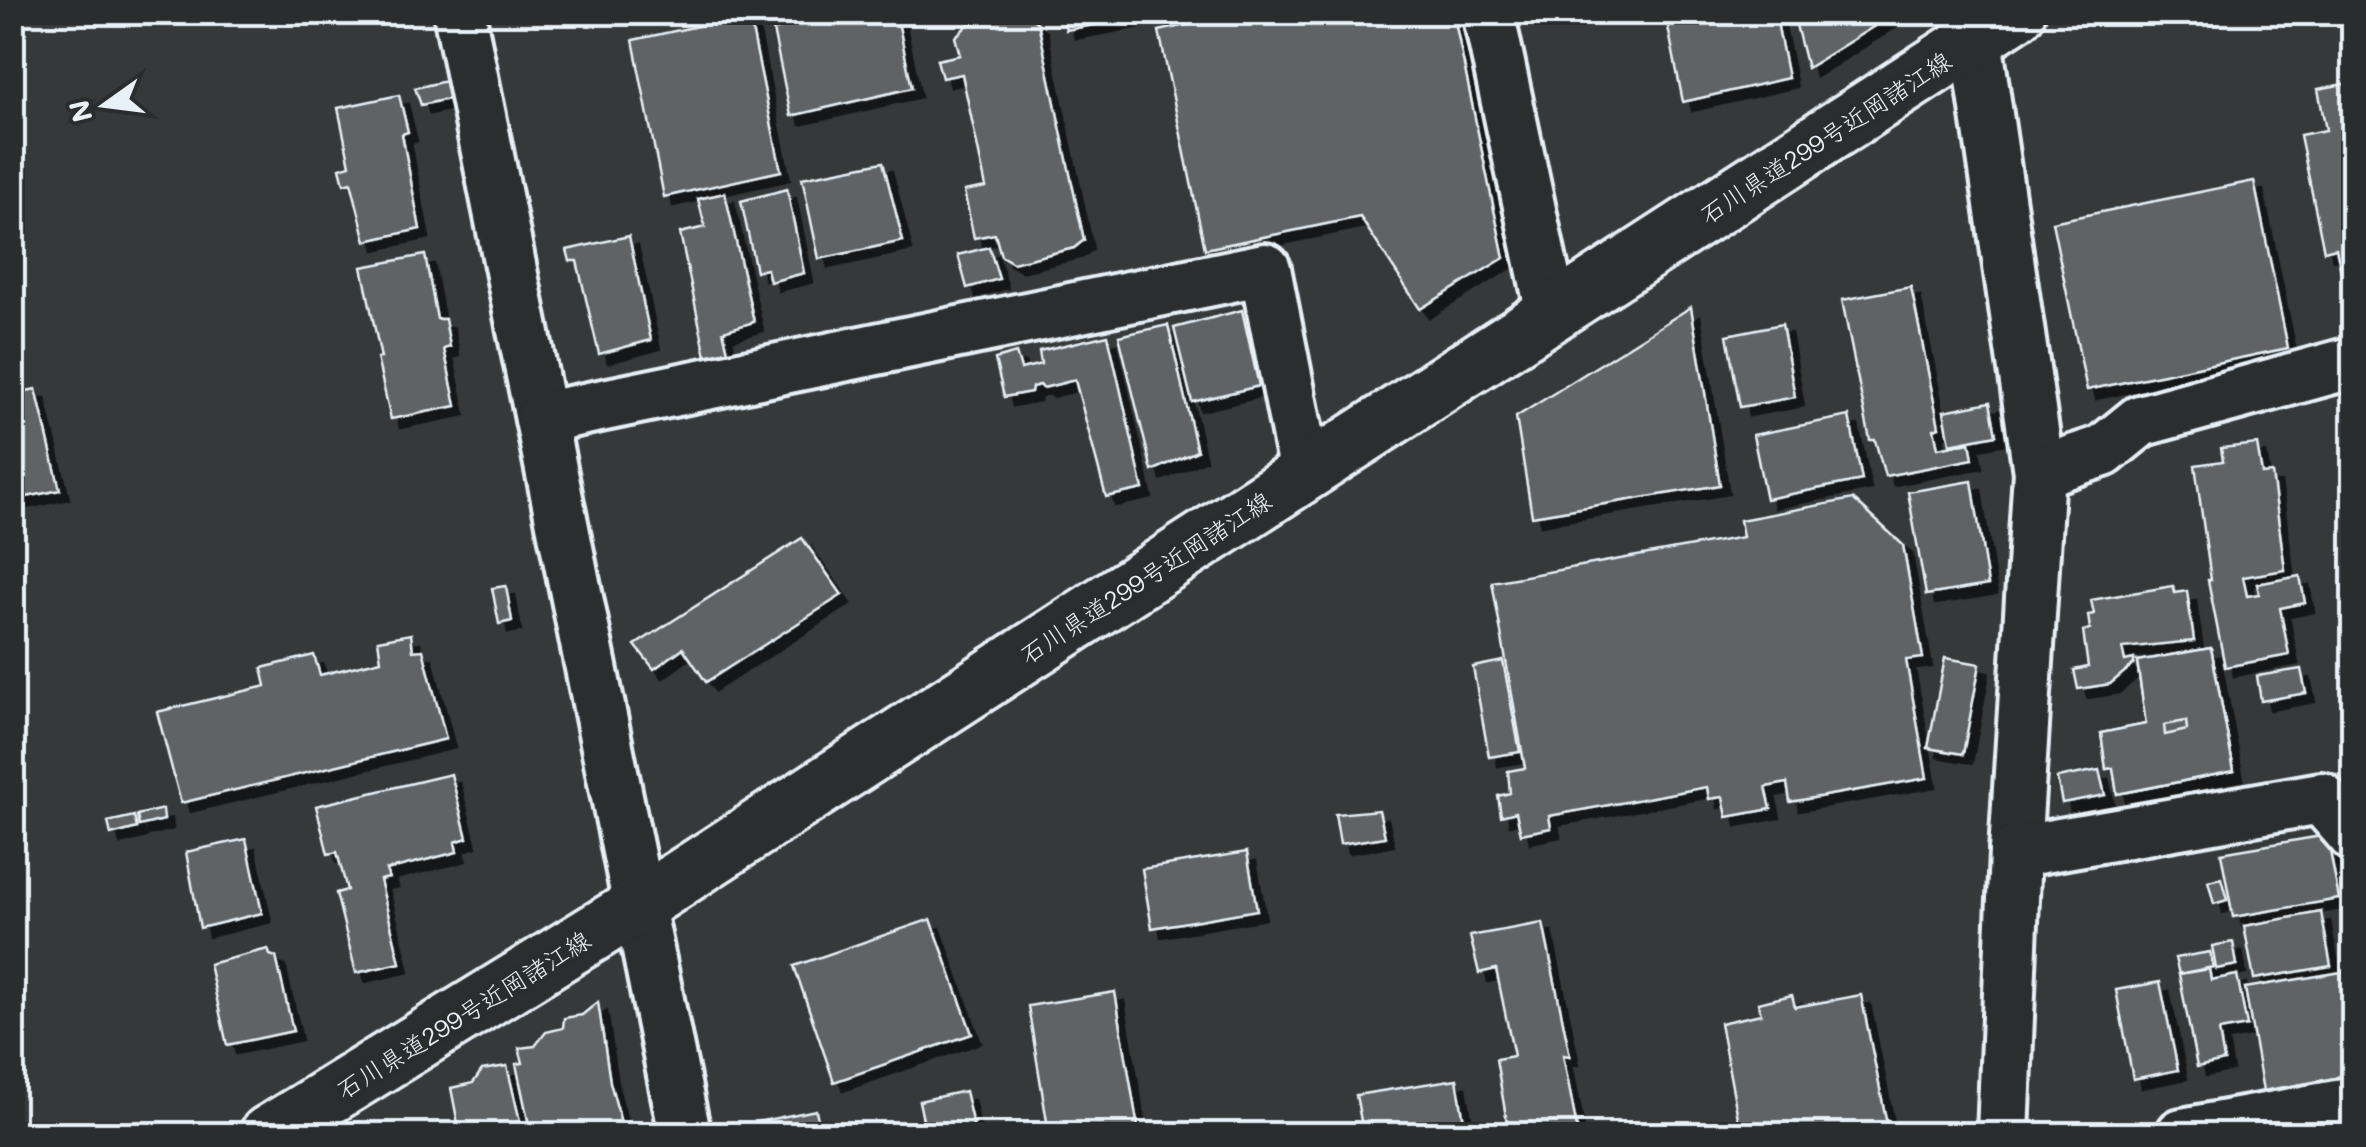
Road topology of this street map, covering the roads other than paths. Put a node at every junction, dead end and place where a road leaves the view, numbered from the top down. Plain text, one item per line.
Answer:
1 (460, 12) edge
2 (1488, 12) edge
3 (1996, 26) edge
4 (1552, 314) junction
5 (2354, 362) edge
6 (541, 418) junction
7 (2039, 472) junction
8 (1305, 473) junction
9 (2354, 836) edge
10 (2015, 852) junction
11 (639, 905) junction
12 (2354, 1100) edge
13 (268, 1134) edge
14 (684, 1134) edge
15 (2003, 1134) edge
16 (2182, 1134) edge

1 - 6 street
2 - 4 street
3 - 4 main road, 石川県道299号近岡諸江線
3 - 7 street
4 - 8 main road, 石川県道299号近岡諸江線
5 - 7 street
6 - 8 street
6 - 11 street
7 - 10 street
8 - 11 main road, 石川県道299号近岡諸江線
9 - 10 street
10 - 15 street
11 - 13 main road, 石川県道299号近岡諸江線
11 - 14 street
12 - 16 street

